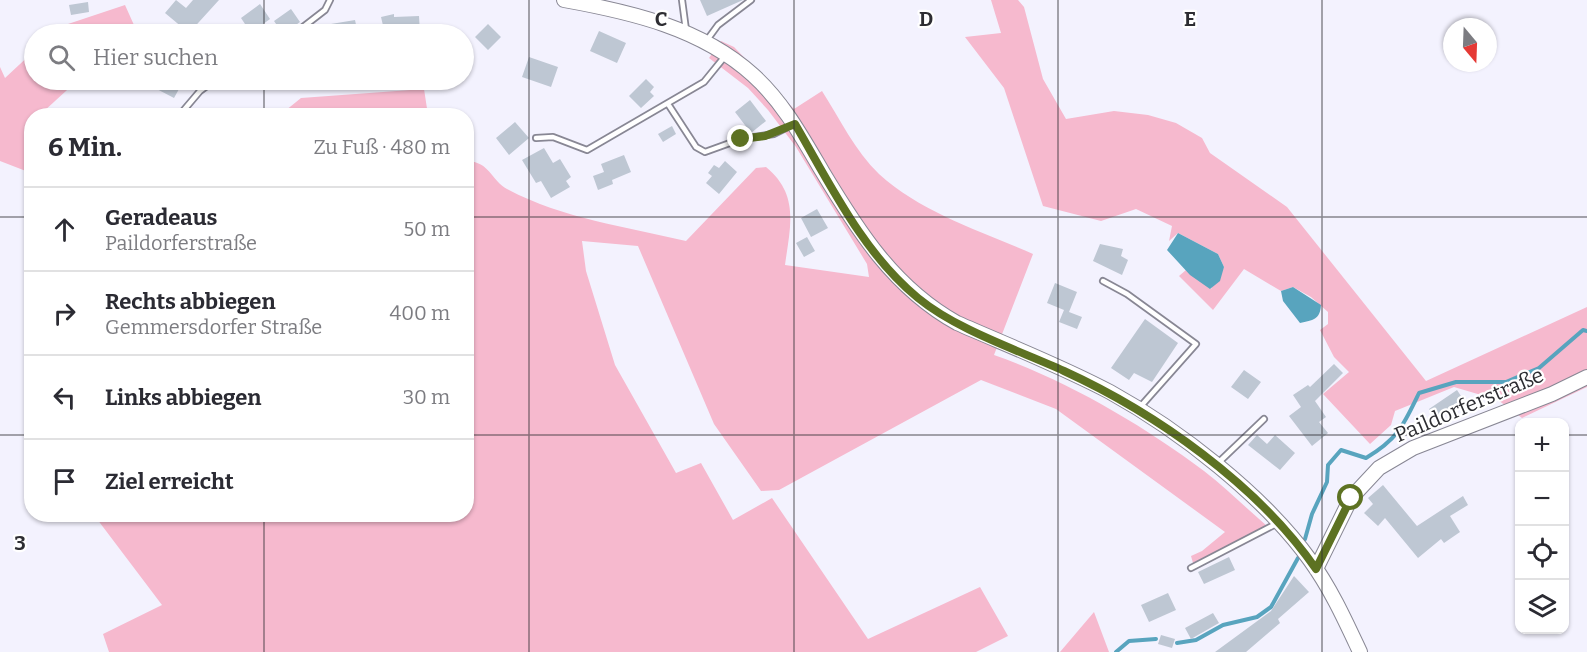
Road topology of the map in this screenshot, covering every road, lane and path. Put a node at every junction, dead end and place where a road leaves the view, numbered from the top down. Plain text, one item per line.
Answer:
1 (330, 0) edge
2 (564, 0) edge
3 (682, 0) edge
4 (751, 0) edge
5 (307, 24) edge
6 (687, 33) junction
7 (705, 42) junction
8 (726, 55) junction
9 (201, 90) edge
10 (668, 104) junction
11 (186, 108) edge
12 (795, 124) junction
13 (536, 138) dead end
14 (1103, 281) dead end
15 (1587, 377) edge
16 (1139, 409) junction
17 (1264, 419) dead end
18 (1216, 466) junction
19 (1279, 523) junction
20 (1191, 568) dead end
21 (1316, 569) junction
22 (1360, 652) edge

1 - 5 lane
2 - 6 main road
3 - 6 lane
4 - 7 lane
6 - 7 main road
7 - 8 main road
8 - 10 lane
8 - 12 main road
9 - 11 lane
10 - 12 lane
10 - 13 lane
12 - 16 main road
14 - 16 lane
15 - 21 main road, Paildorferstraße
16 - 18 main road
17 - 18 lane
18 - 19 main road
19 - 20 lane
19 - 21 main road
21 - 22 main road

